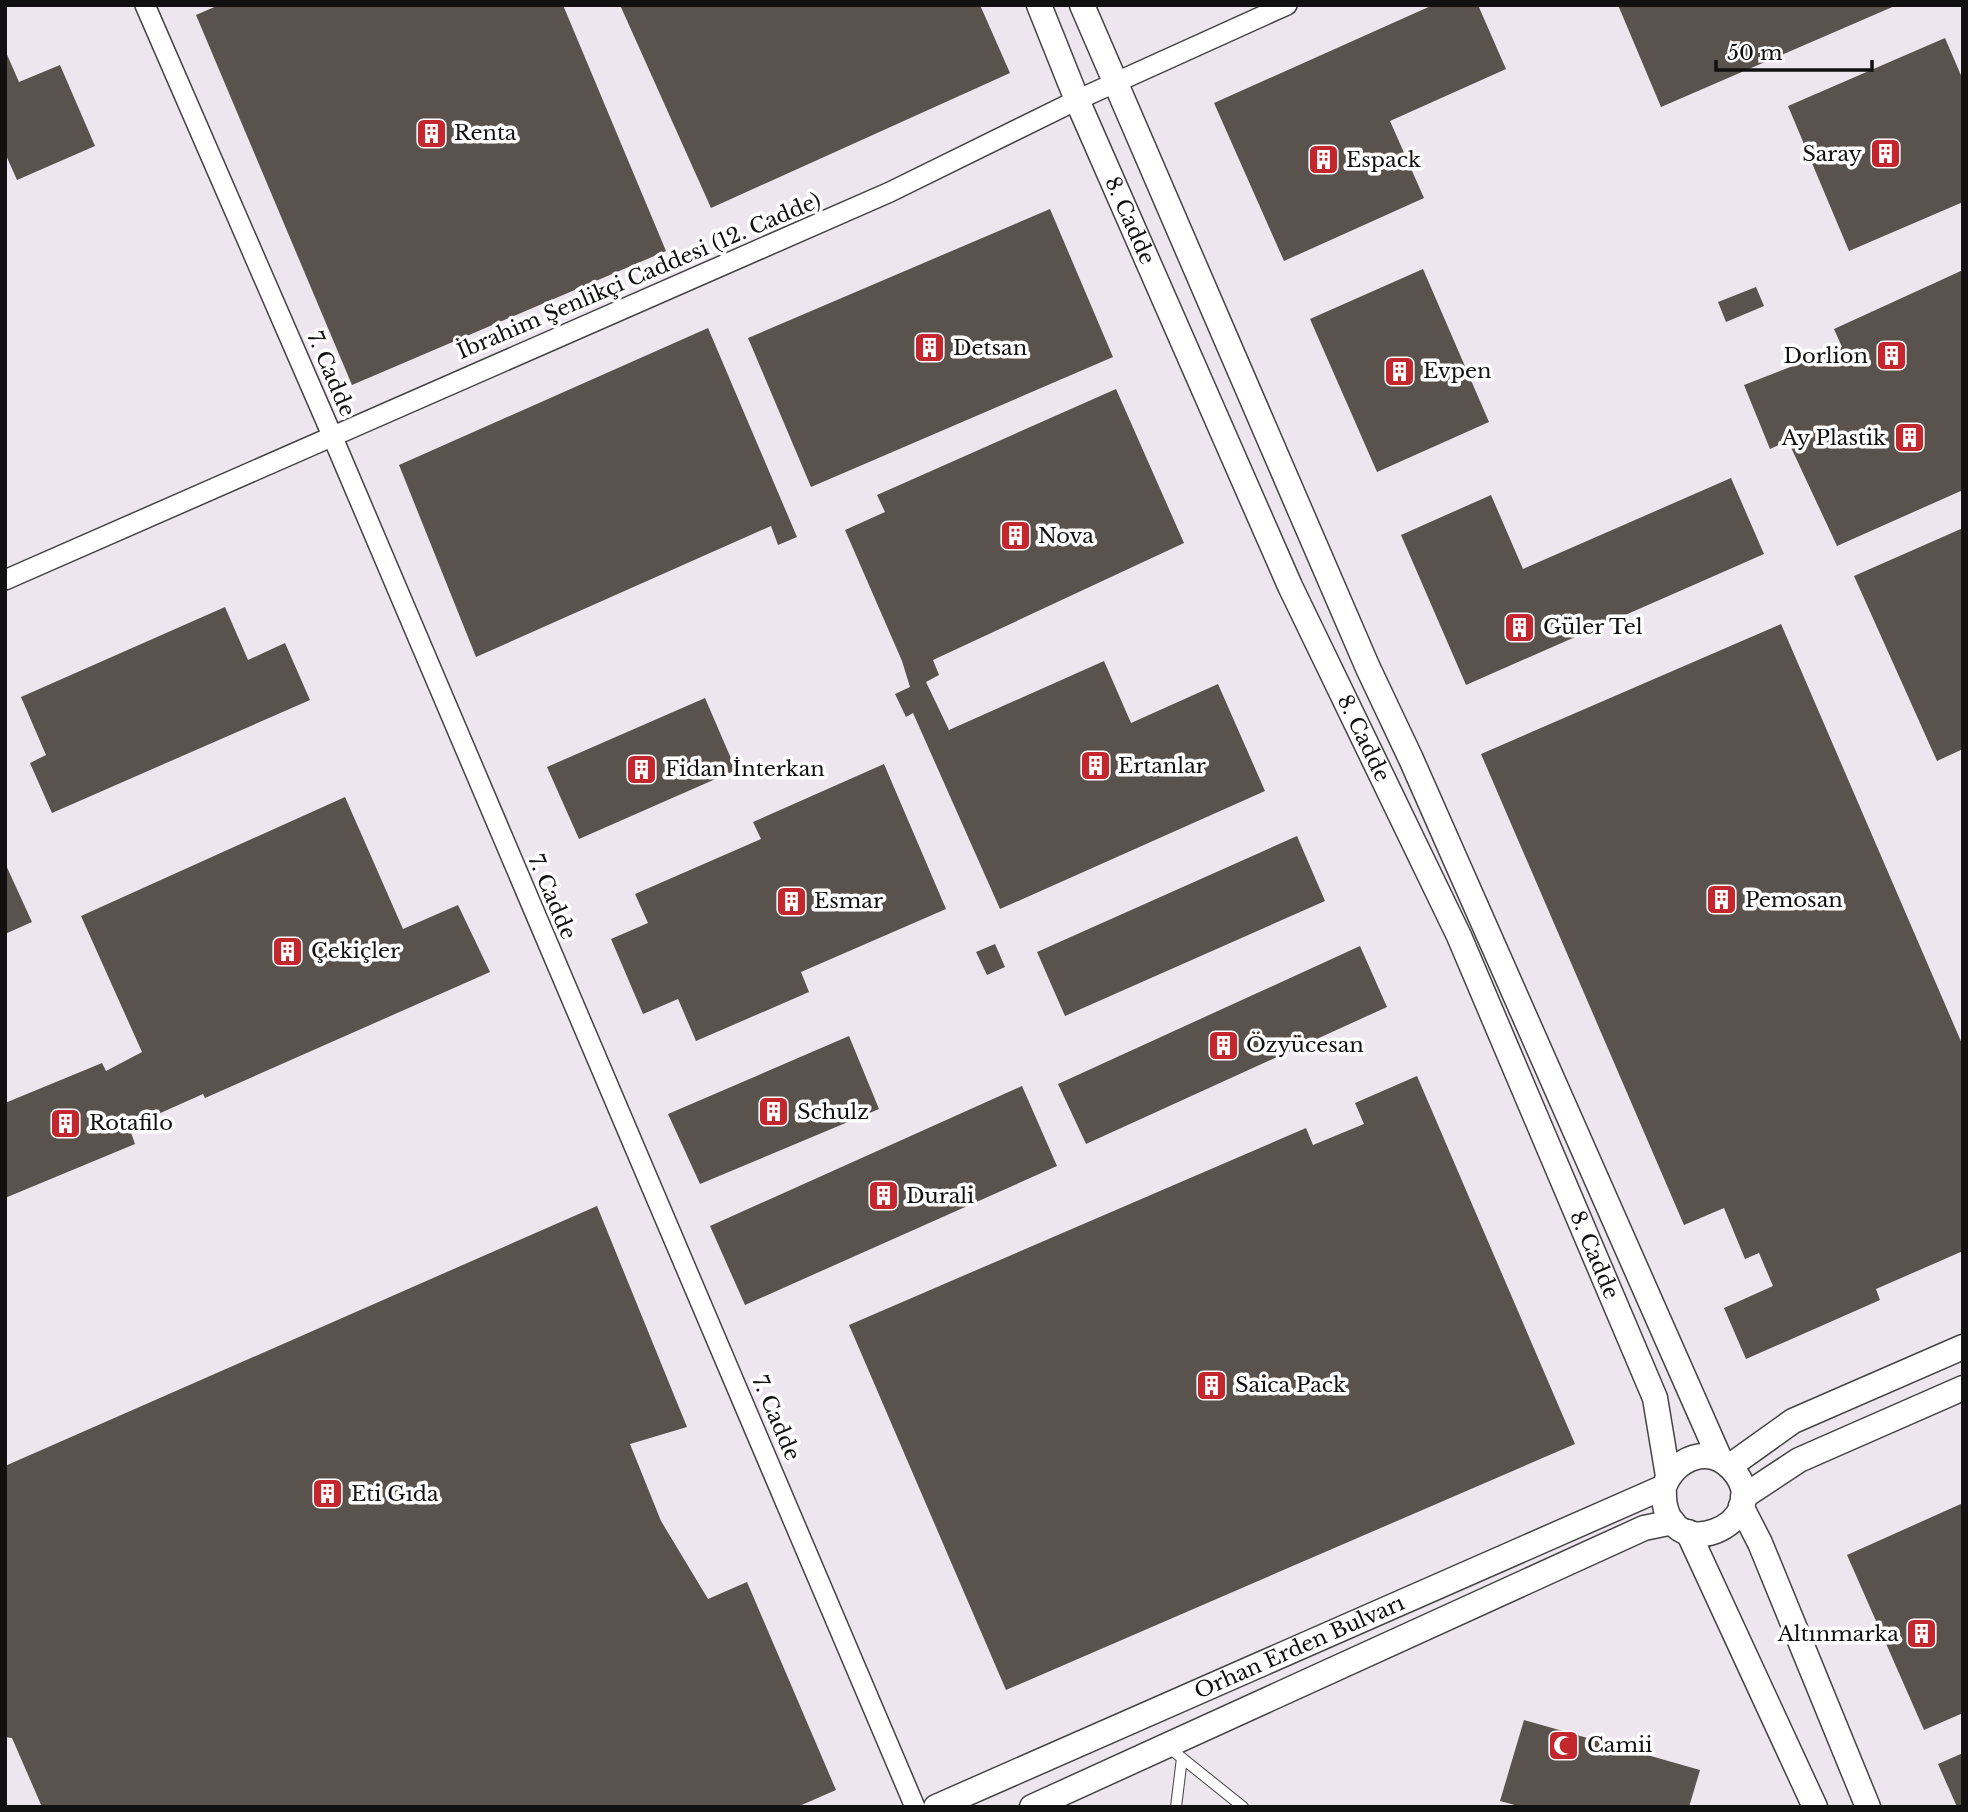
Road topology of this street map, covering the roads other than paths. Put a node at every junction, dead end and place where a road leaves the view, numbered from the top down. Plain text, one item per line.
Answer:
1 (145, 5) edge
2 (1039, 5) edge
3 (1082, 5) edge
4 (1287, 5) edge
5 (1114, 83) junction
6 (1077, 100) junction
7 (332, 434) junction
8 (5, 580) edge
9 (1963, 1347) edge
10 (1963, 1388) edge
11 (1725, 1463) junction
12 (1666, 1481) junction
13 (1742, 1502) junction
14 (1681, 1527) junction
15 (1174, 1752) junction
16 (915, 1807) edge
17 (936, 1807) edge
18 (1032, 1807) edge
19 (1176, 1807) edge
20 (1243, 1807) edge
21 (1815, 1807) edge
22 (1868, 1807) edge

1 - 7 street, 7. Cadde
2 - 6 street, 8. Cadde
3 - 5 street, 8. Cadde
4 - 5 street, İbrahim Şenlikçi Caddesi (12. Cadde)
5 - 6 street, İbrahim Şenlikçi Caddesi (12. Cadde)
5 - 11 street, 8. Cadde
6 - 7 street, İbrahim Şenlikçi Caddesi (12. Cadde)
6 - 12 street, 8. Cadde
7 - 8 street, İbrahim Şenlikçi Caddesi (12. Cadde)
7 - 16 street, 7. Cadde
9 - 11 street
10 - 13 street, Orhan Erden Bulvarı
11 - 12 street, Orhan Erden Bulvarı
11 - 13 street
12 - 14 street
12 - 17 street, Orhan Erden Bulvarı
13 - 14 street, Orhan Erden Bulvarı
13 - 22 street
14 - 15 street, Orhan Erden Bulvarı
14 - 21 street
15 - 18 street, Orhan Erden Bulvarı
15 - 19 lane
15 - 20 lane

